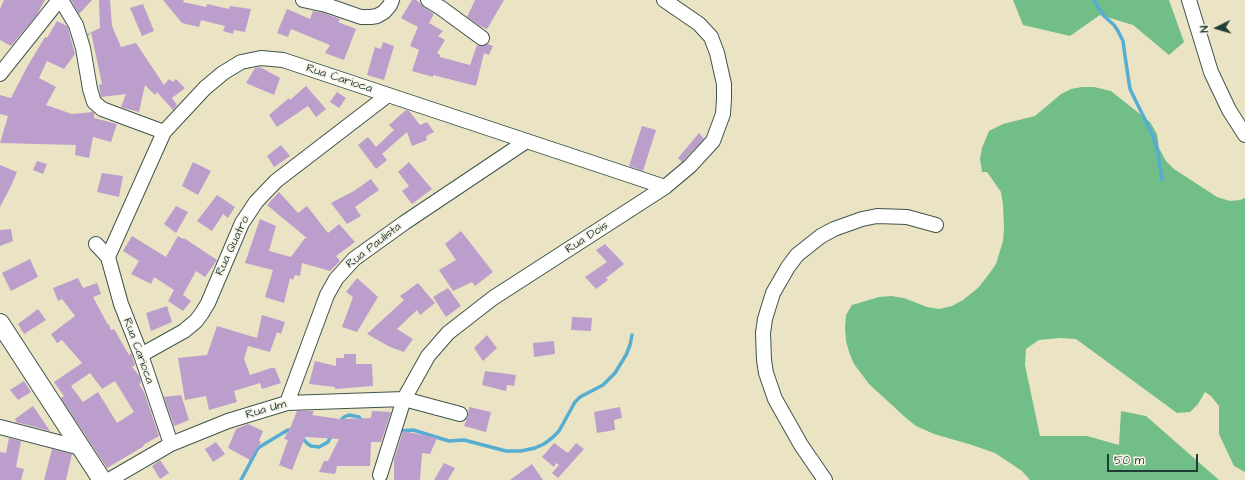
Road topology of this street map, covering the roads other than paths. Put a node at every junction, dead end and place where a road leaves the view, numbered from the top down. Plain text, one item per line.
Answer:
1 (60, 0) edge
2 (303, 0) edge
3 (392, 0) edge
4 (428, 0) edge
5 (664, 0) edge
6 (1189, 0) edge
7 (482, 38) dead end
8 (3, 64) edge
9 (388, 95) junction
10 (164, 132) junction
11 (1245, 135) edge
12 (525, 142) junction
13 (665, 187) junction
14 (936, 224) dead end
15 (96, 244) dead end
16 (108, 257) junction
17 (0, 323) edge
18 (141, 355) junction
19 (404, 399) junction
20 (287, 403) junction
21 (460, 414) dead end
22 (0, 427) edge
23 (171, 444) junction
24 (81, 448) junction
25 (380, 474) dead end
26 (102, 480) edge
27 (109, 480) edge
28 (825, 480) edge

1 - 8 street
1 - 10 street
2 - 3 street
4 - 7 street
5 - 13 street, Rua Dois
6 - 11 street
9 - 10 street, Rua Carioca
9 - 12 street, Rua Carioca
9 - 18 street, Rua Quatro
10 - 16 street, Rua Carioca
12 - 13 street, Rua Carioca
12 - 20 street, Rua Paulista
13 - 19 street, Rua Dois
14 - 28 street
15 - 16 street, Rua Carioca
16 - 18 street, Rua Carioca
17 - 24 main road
18 - 23 street, Rua Carioca
19 - 20 street, Rua Um
19 - 21 street, Rua Um
19 - 25 street, Rua Dois
20 - 23 street, Rua Um
22 - 24 street
23 - 27 street, Rua Um
24 - 26 main road

